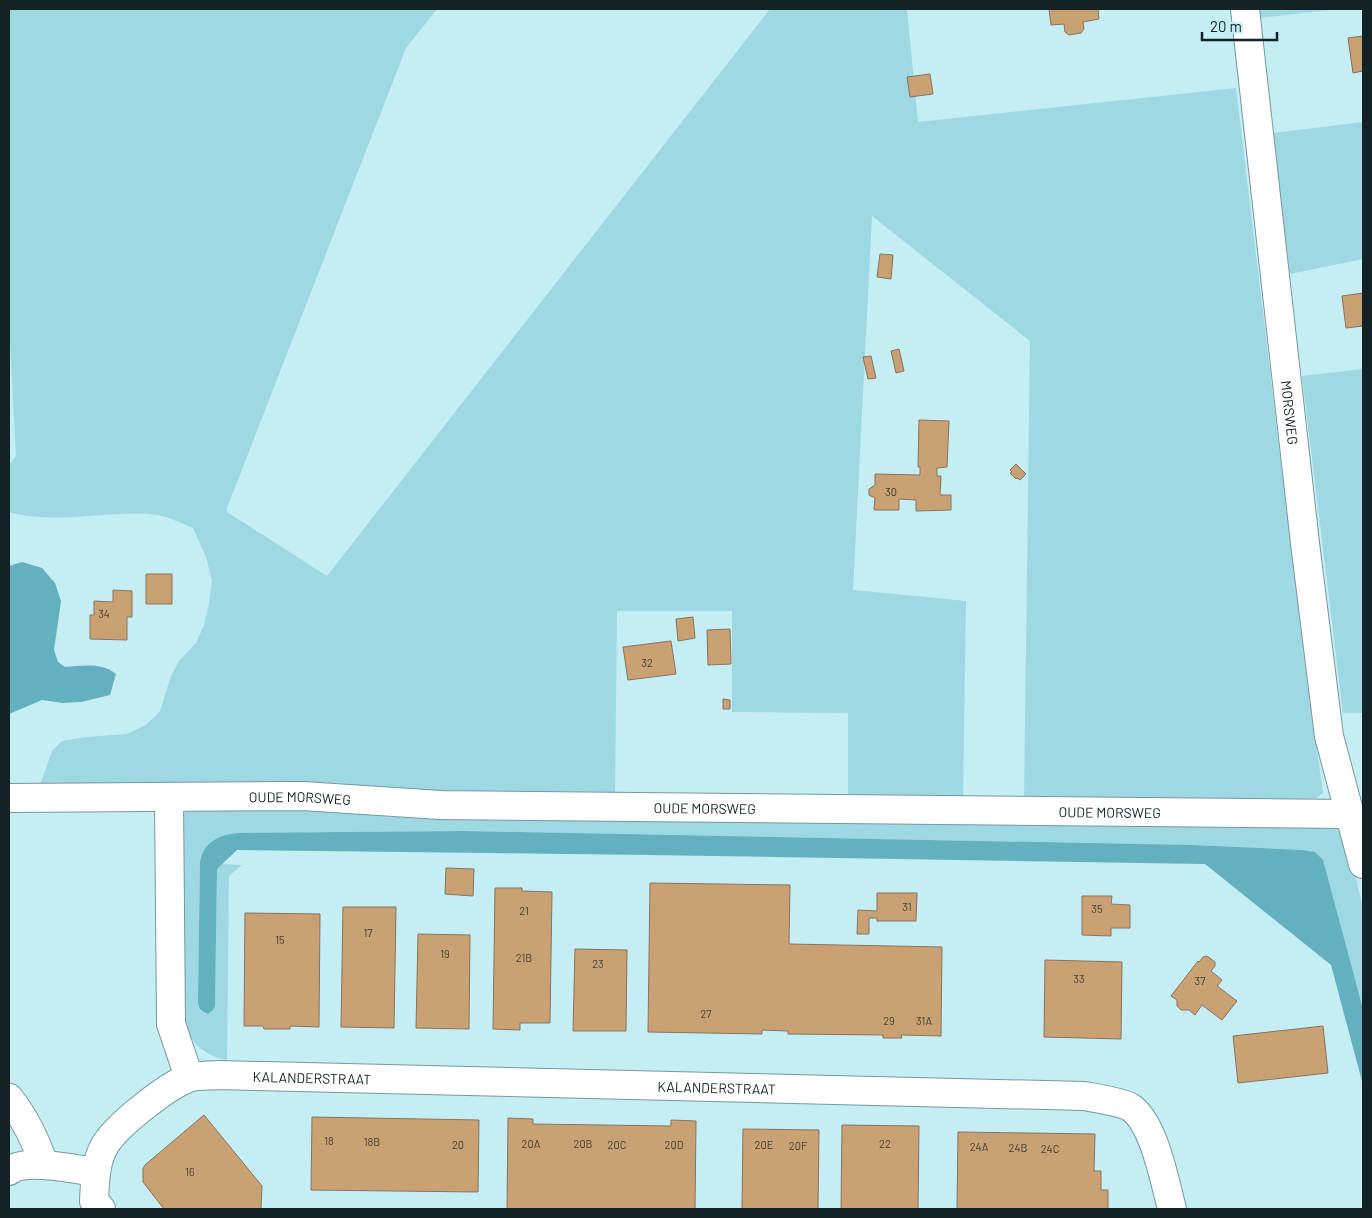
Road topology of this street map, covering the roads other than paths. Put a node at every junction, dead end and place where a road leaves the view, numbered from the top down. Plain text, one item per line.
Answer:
1 (1245, 9) edge
2 (9, 798) edge
3 (169, 798) junction
4 (1349, 814) junction
5 (1363, 864) edge
6 (189, 1077) junction
7 (14, 1104) edge
8 (44, 1165) junction
9 (9, 1171) edge
10 (95, 1172) junction
11 (101, 1209) edge
12 (1172, 1209) edge

1 - 4 street, MORSWEG
2 - 3 street, OUDE MORSWEG
3 - 4 street, OUDE MORSWEG
3 - 6 street
4 - 5 street
6 - 10 street, KALANDERSTRAAT
6 - 12 street, KALANDERSTRAAT
7 - 8 street
8 - 9 street
8 - 10 street
10 - 11 street, KALANDERSTRAAT

